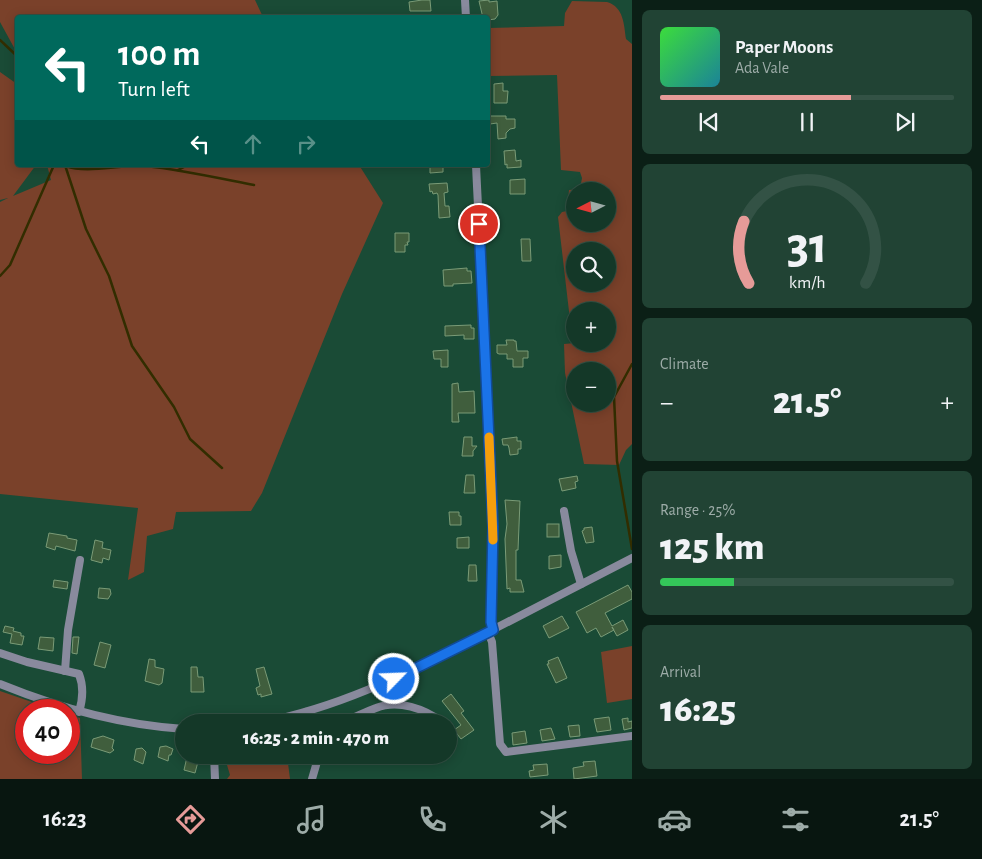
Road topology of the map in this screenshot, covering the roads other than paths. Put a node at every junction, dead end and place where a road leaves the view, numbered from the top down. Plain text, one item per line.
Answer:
1 (465, 0) edge
2 (466, 15) edge
3 (476, 167) edge
4 (564, 511) dead end
5 (632, 558) edge
6 (80, 560) dead end
7 (581, 584) junction
8 (491, 631) junction
9 (0, 653) edge
10 (65, 671) junction
11 (0, 684) edge
12 (42, 699) edge
13 (80, 707) edge
14 (80, 712) edge
15 (306, 712) joint
16 (298, 714) edge
17 (361, 714) edge
18 (430, 714) edge
19 (175, 728) edge
20 (632, 736) edge
21 (214, 764) edge
22 (317, 764) edge
23 (215, 779) edge
24 (312, 779) edge

1 - 2 street
3 - 8 street
4 - 7 street
5 - 7 street
6 - 10 street
7 - 8 street
8 - 15 street
8 - 20 street
9 - 10 street
10 - 13 street
11 - 12 street
14 - 19 street
15 - 16 street
17 - 18 street
21 - 23 street
22 - 24 street

